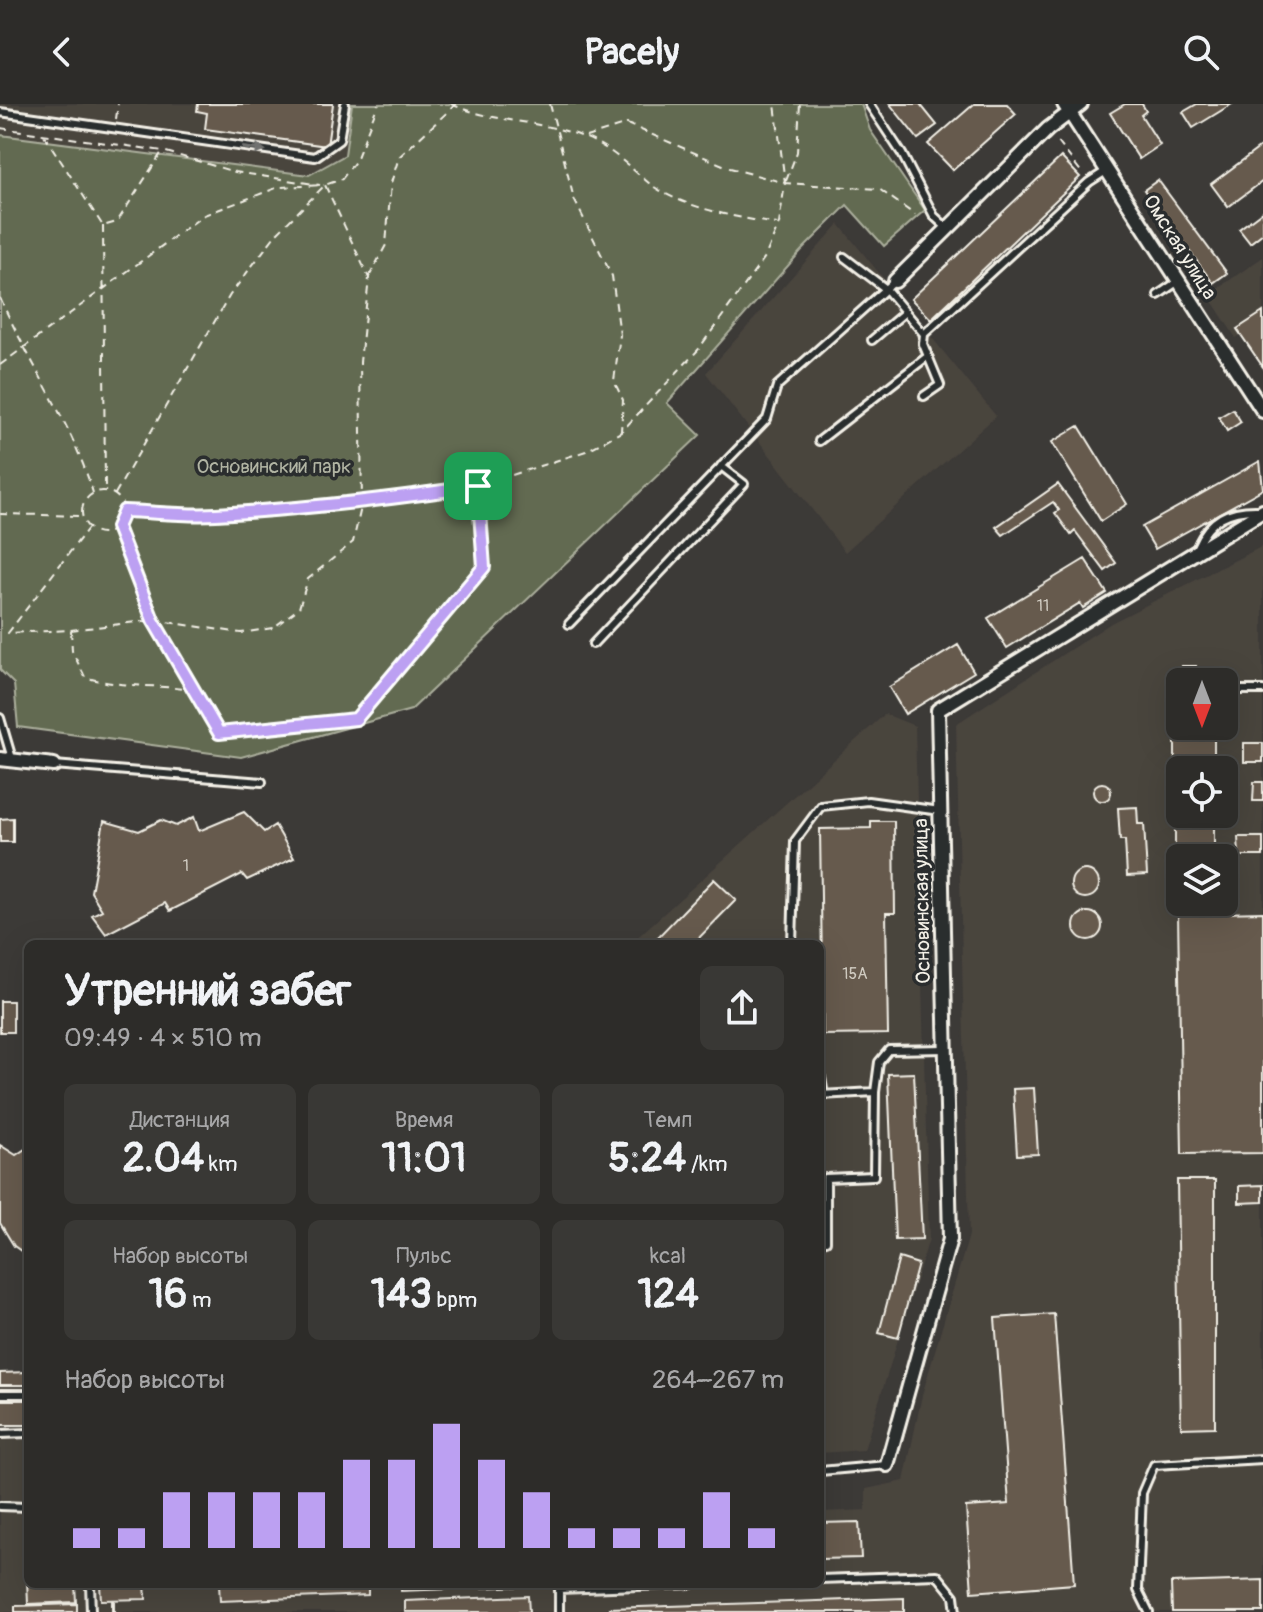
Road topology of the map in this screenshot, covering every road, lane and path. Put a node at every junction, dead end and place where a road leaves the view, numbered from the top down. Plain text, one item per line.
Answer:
1 (345, 104) edge
2 (378, 104) edge
3 (550, 104) edge
4 (775, 104) edge
5 (800, 104) edge
6 (869, 104) edge
7 (454, 105) edge
8 (1072, 106) edge
9 (0, 112) edge
10 (0, 128) edge
11 (554, 130) junction
12 (44, 134) junction
13 (586, 137) junction
14 (163, 151) junction
15 (1109, 169) junction
16 (785, 183) junction
17 (325, 185) junction
18 (915, 215) dead end
19 (779, 224) junction
20 (103, 226) junction
21 (948, 229) junction
22 (844, 257) dead end
23 (369, 278) junction
24 (1177, 282) junction
25 (891, 285) junction
26 (102, 291) junction
27 (1158, 295) dead end
28 (0, 298) edge
29 (905, 312) junction
30 (924, 334) junction
31 (872, 340) dead end
32 (22, 347) junction
33 (928, 356) junction
34 (0, 365) edge
35 (924, 396) dead end
36 (1263, 411) edge
37 (621, 432) junction
38 (819, 441) dead end
39 (721, 466) junction
40 (478, 486) junction
41 (105, 491) junction
42 (93, 493) junction
43 (115, 494) junction
44 (362, 503) junction
45 (124, 511) junction
46 (1263, 511) edge
47 (0, 514) edge
48 (83, 516) junction
49 (89, 527) junction
50 (117, 527) junction
51 (153, 620) junction
52 (569, 624) dead end
53 (71, 630) junction
54 (0, 632) edge
55 (8, 633) junction
56 (593, 644) dead end
57 (1238, 690) edge
58 (1263, 690) edge
59 (191, 691) junction
60 (0, 718) edge
61 (7, 760) edge
62 (54, 765) joint
63 (262, 782) dead end
64 (940, 811) junction
65 (792, 940) edge
66 (946, 1049) junction
67 (875, 1092) junction
68 (824, 1095) edge
69 (824, 1241) edge
70 (0, 1394) edge
71 (24, 1394) edge
72 (24, 1433) edge
73 (0, 1434) edge
74 (1263, 1459) edge
75 (887, 1465) joint
76 (824, 1471) edge
77 (0, 1506) edge
78 (24, 1507) edge
79 (824, 1579) edge
80 (90, 1588) edge
81 (585, 1588) edge
82 (91, 1612) edge
83 (559, 1612) edge
84 (956, 1612) edge
85 (1149, 1612) edge

9 -> 1 lane
2 - 17 path
3 - 11 path
4 - 16 path
5 - 16 path
6 - 21 lane
7 - 11 path
7 - 23 path
8 - 15 street, Омская улица
8 - 21 street
10 - 12 path
11 - 13 path
11 - 37 path
12 - 14 path
12 - 20 path
13 - 16 path
13 - 19 path
14 - 17 path
14 - 20 path
15 - 24 street, Омская улица
15 - 30 lane
16 - 18 path
16 - 19 path
17 - 23 path
17 - 26 path
17 - 43 path
19 - 37 path
20 - 26 path
21 - 25 street
22 - 25 lane
23 - 44 path
24 - 27 lane
24 - 36 street, Омская улица
25 - 29 lane
25 - 39 lane
26 - 32 path
26 - 41 path
28 - 32 path
29 - 30 lane
29 - 31 lane
30 - 33 lane
32 - 34 path
32 - 42 path
33 - 35 lane
33 - 38 lane
37 - 40 path
39 - 52 lane
39 - 56 lane
40 - 44 path
40 - 59 path
41 - 42 path
41 - 43 path
42 - 48 path
43 - 45 path
44 - 45 path
44 - 51 path
45 - 50 path
46 - 64 street, Основинская улица
47 - 48 path
48 - 49 path
49 - 50 path
49 - 55 path
50 - 51 path
51 - 53 path
51 - 59 path
53 - 55 path
53 - 59 path
54 - 55 path
57 - 58 lane
60 - 61 lane
61 - 62 street
62 - 63 lane
64 - 65 lane
64 - 66 street, Основинская улица
66 - 67 lane
66 - 75 street, Основинская улица
67 - 68 lane
67 - 69 lane
70 - 71 lane
72 - 73 lane
74 - 85 lane
75 - 76 lane
77 - 78 lane
79 - 84 lane
80 - 82 lane
81 - 83 lane

